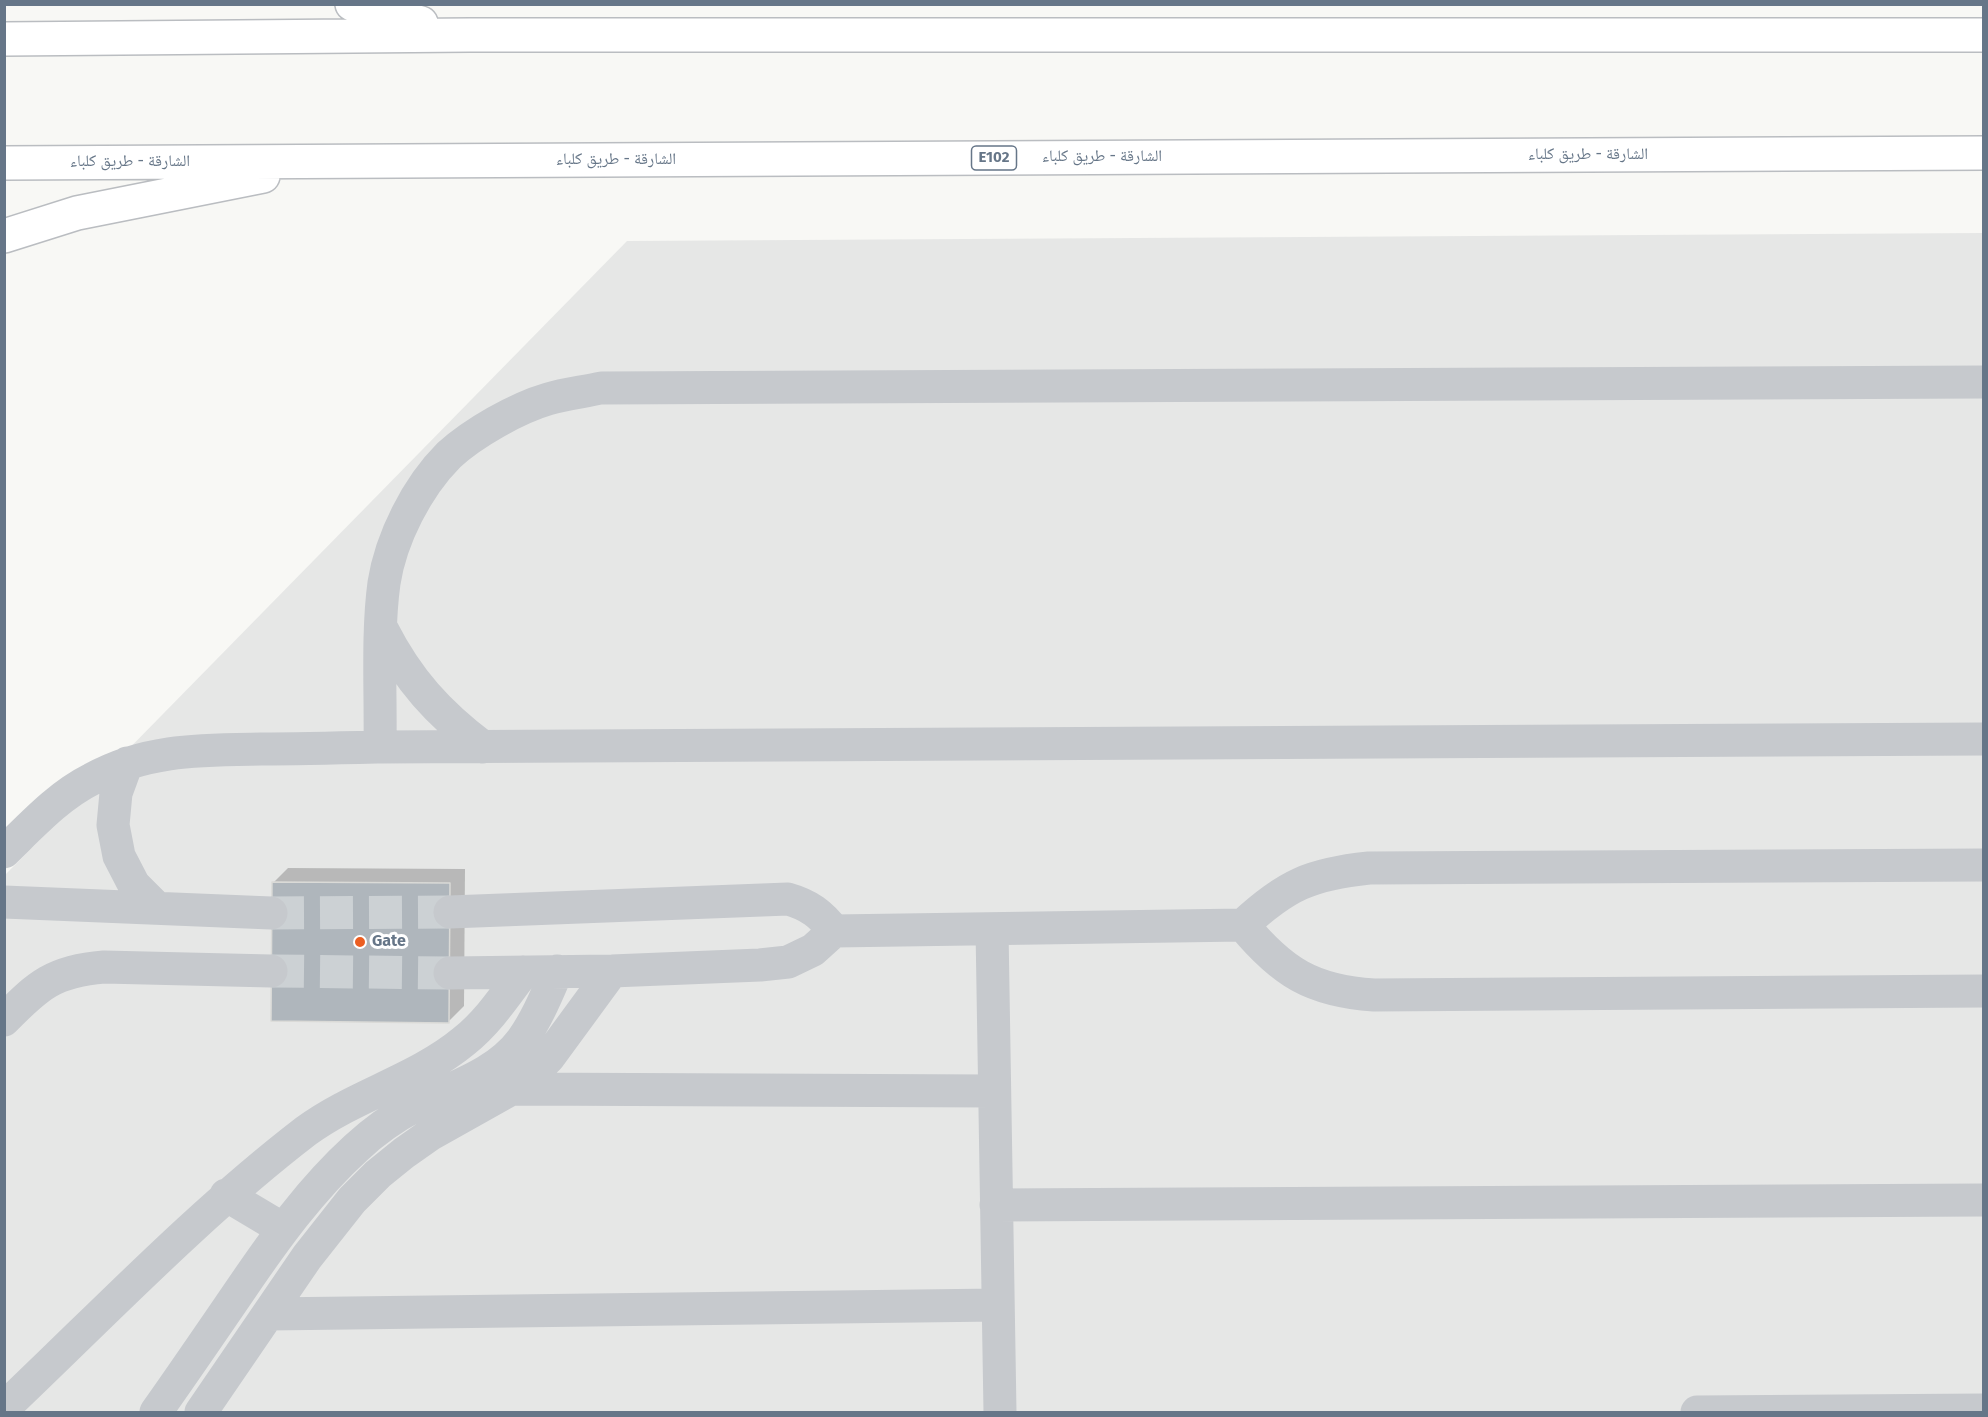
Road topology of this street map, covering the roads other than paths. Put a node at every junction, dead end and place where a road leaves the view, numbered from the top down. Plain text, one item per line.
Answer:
1 (352, 4) edge
2 (470, 35) junction
3 (1983, 36) edge
4 (4, 39) edge
5 (1983, 153) edge
6 (340, 161) junction
7 (4, 163) edge
8 (4, 236) edge
9 (1983, 382) edge
10 (382, 628) junction
11 (1983, 739) edge
12 (380, 747) junction
13 (483, 747) junction
14 (127, 763) junction
15 (4, 852) edge
16 (1983, 865) edge
17 (4, 902) edge
18 (156, 908) junction
19 (450, 912) tunnel mouth
20 (271, 913) tunnel mouth
21 (1244, 925) junction
22 (992, 929) junction
23 (834, 931) junction
24 (612, 970) junction
25 (271, 971) tunnel mouth
26 (557, 971) junction
27 (523, 972) junction
28 (450, 973) tunnel mouth
29 (1983, 991) edge
30 (4, 1020) edge
31 (512, 1089) junction
32 (994, 1091) junction
33 (226, 1195) junction
34 (1983, 1200) edge
35 (996, 1205) junction
36 (283, 1228) junction
37 (998, 1305) junction
38 (268, 1314) junction
39 (4, 1408) edge
40 (1983, 1410) edge
41 (156, 1413) edge
42 (201, 1413) edge
43 (1000, 1413) edge
44 (1697, 1413) edge

1 - 2 highway
2 - 3 highway
2 - 4 highway
5 - 6 highway, الشارقة - طريق كلباء / E102
6 - 7 highway, الشارقة - طريق كلباء / E102
6 - 8 highway
9 - 10 street
10 - 12 street
10 - 13 street
11 - 13 street
12 - 13 street
12 - 14 street
14 - 15 street
14 - 18 street
16 - 21 street
17 - 18 street
18 - 20 street
19 - 23 street
21 - 22 street
21 - 29 street
22 - 23 street
22 - 32 street
23 - 24 street
24 - 26 street
24 - 31 street
25 - 30 street
26 - 27 street
26 - 36 street
27 - 28 street
27 - 33 street
31 - 32 street
31 - 38 street
32 - 35 street
33 - 36 street
33 - 39 street
34 - 35 street
35 - 37 street
36 - 41 street
37 - 38 street
37 - 43 street
38 - 42 street
40 - 44 street

